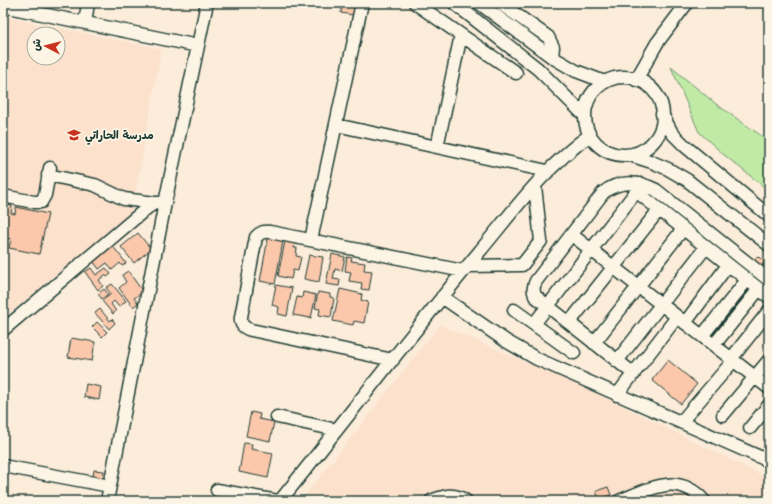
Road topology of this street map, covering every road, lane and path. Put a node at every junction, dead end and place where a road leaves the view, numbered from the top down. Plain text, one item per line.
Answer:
1 (88, 3) edge
2 (207, 3) edge
3 (362, 3) edge
4 (415, 3) edge
5 (454, 3) edge
6 (479, 3) edge
7 (687, 3) edge
8 (501, 4) edge
9 (3, 6) edge
10 (85, 23) junction
11 (461, 34) junction
12 (198, 46) junction
13 (552, 58) junction
14 (516, 73) dead end
15 (636, 80) junction
16 (605, 82) junction
17 (662, 114) junction
18 (585, 116) junction
19 (336, 125) junction
20 (590, 135) junction
21 (437, 147) junction
22 (630, 155) junction
23 (547, 171) junction
24 (535, 186) junction
25 (639, 188) junction
26 (3, 196) edge
27 (160, 203) junction
28 (659, 210) junction
29 (769, 216) edge
30 (683, 229) junction
31 (572, 234) junction
32 (311, 240) junction
33 (769, 245) edge
34 (706, 247) junction
35 (591, 249) junction
36 (728, 265) junction
37 (614, 267) junction
38 (466, 269) junction
39 (747, 280) junction
40 (769, 280) edge
41 (639, 286) junction
42 (759, 289) junction
43 (442, 297) junction
44 (769, 297) edge
45 (661, 304) junction
46 (548, 306) junction
47 (514, 310) dead end
48 (769, 311) edge
49 (681, 320) junction
50 (569, 323) junction
51 (534, 324) junction
52 (5, 327) edge
53 (702, 336) junction
54 (594, 343) junction
55 (714, 345) junction
56 (574, 353) dead end
57 (393, 360) junction
58 (769, 360) edge
59 (617, 361) junction
60 (734, 362) junction
61 (634, 374) junction
62 (755, 378) junction
63 (769, 388) edge
64 (620, 396) junction
65 (769, 405) edge
66 (723, 414) dead end
67 (277, 417) dead end
68 (684, 424) junction
69 (750, 428) dead end
70 (337, 430) junction
71 (769, 460) edge
72 (3, 466) edge
73 (110, 486) junction
74 (216, 490) dead end
75 (106, 501) edge
76 (279, 501) edge
77 (431, 501) edge
78 (466, 501) edge
79 (619, 501) edge
80 (704, 501) edge

1 - 10 street
2 - 12 street
3 - 19 street
4 - 11 street
5 - 18 street
6 - 13 street
7 - 15 street
8 - 13 street
9 - 10 street
10 - 12 street
11 - 14 street
11 - 21 street
12 - 27 street
13 - 16 street
15 - 16 street
15 - 17 street
16 - 18 street
17 - 22 street
17 - 29 street
18 - 20 street
19 - 21 street
19 - 32 street
20 - 22 street
20 - 23 street
21 - 23 street
22 - 33 street
23 - 24 street
24 - 38 street
24 - 38 street
25 - 28 street
25 - 31 street
25 - 35 street
25 - 40 street
26 - 27 street
27 - 52 street
27 - 73 street
28 - 30 street
28 - 37 street
30 - 34 street
30 - 41 street
31 - 35 street
31 - 46 street
32 - 38 street
32 - 57 street
34 - 36 street
34 - 45 street
35 - 37 street
35 - 46 street
36 - 39 street
36 - 49 street
37 - 41 street
37 - 50 street
38 - 43 street
39 - 42 street
39 - 53 street
41 - 45 street
41 - 54 street
42 - 44 street
42 - 55 street
43 - 57 street
43 - 64 street
45 - 49 street
45 - 59 street
46 - 50 street
46 - 51 street
47 - 51 street
48 - 60 street
49 - 53 street
49 - 61 street
49 - 64 street
50 - 54 street
51 - 56 street
53 - 55 street
54 - 59 street
55 - 60 street
57 - 70 street
58 - 62 street
59 - 61 street
60 - 62 street
60 - 68 street
61 - 64 street
62 - 63 street
62 - 66 street
64 - 68 street
65 - 69 street
67 - 70 street
68 - 71 street
70 - 76 street
72 - 73 street
73 - 75 street
74 - 76 street
77 - 78 street
79 - 80 street

